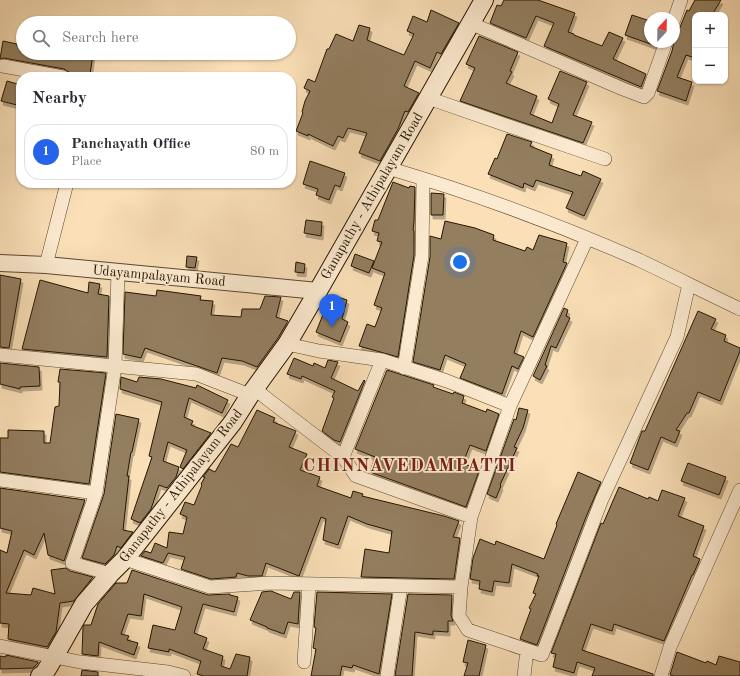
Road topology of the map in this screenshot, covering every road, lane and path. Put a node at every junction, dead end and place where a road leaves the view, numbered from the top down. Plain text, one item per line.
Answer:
1 (484, 0) edge
2 (681, 0) edge
3 (677, 12) edge
4 (470, 23) junction
5 (664, 48) edge
6 (3, 66) dead end
7 (36, 72) edge
8 (428, 98) junction
9 (605, 159) dead end
10 (388, 168) junction
11 (423, 180) junction
12 (66, 188) edge
13 (587, 239) junction
14 (0, 263) edge
15 (46, 265) junction
16 (118, 272) junction
17 (689, 284) junction
18 (318, 291) junction
19 (740, 309) edge
20 (287, 344) junction
21 (0, 355) edge
22 (382, 360) junction
23 (115, 366) junction
24 (404, 368) junction
25 (253, 392) junction
26 (510, 406) junction
27 (343, 457) junction
28 (0, 480) edge
29 (740, 490) edge
30 (96, 492) junction
31 (471, 517) junction
32 (125, 559) junction
33 (110, 574) junction
34 (309, 584) junction
35 (401, 586) junction
36 (461, 587) junction
37 (0, 646) edge
38 (527, 650) junction
39 (54, 657) junction
40 (304, 662) dead end
41 (40, 676) edge
42 (184, 676) edge
43 (387, 676) edge
44 (524, 676) edge
45 (661, 676) edge

1 - 4 main road, Ganapathy - Athipalayam Road
2 - 3 street
4 - 5 street
4 - 8 main road, Ganapathy - Athipalayam Road
6 - 7 street
8 - 9 street
8 - 10 main road, Ganapathy - Athipalayam Road
10 - 11 street
10 - 18 main road, Ganapathy - Athipalayam Road
11 - 13 street
11 - 24 street
12 - 15 street
13 - 17 street
13 - 26 street
14 - 15 street, Udayampalayam Road
15 - 16 street, Udayampalayam Road
16 - 18 street, Udayampalayam Road
16 - 23 street
17 - 19 street
17 - 38 street
18 - 20 main road, Ganapathy - Athipalayam Road
20 - 22 street
20 - 25 main road, Ganapathy - Athipalayam Road
21 - 23 street
22 - 24 street
22 - 27 street
23 - 25 street
23 - 30 street
24 - 26 street
25 - 27 street
25 - 32 main road, Ganapathy - Athipalayam Road
26 - 31 street
27 - 31 street
28 - 30 street
29 - 45 street
30 - 33 street
31 - 36 street
32 - 33 main road, Ganapathy - Athipalayam Road
32 - 34 street
33 - 39 main road, Ganapathy - Athipalayam Road
34 - 35 street
34 - 40 street
35 - 36 street
35 - 43 street
36 - 38 street
37 - 39 street
38 - 44 street
39 - 41 main road, Ganapathy - Athipalayam Road
39 - 42 street

